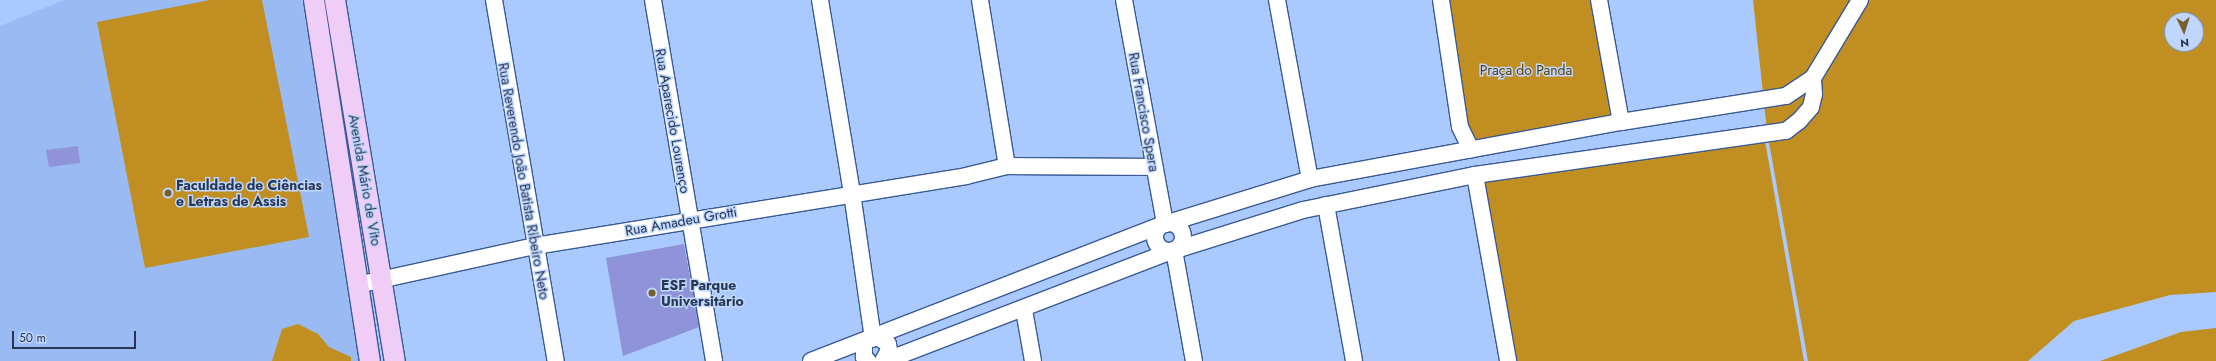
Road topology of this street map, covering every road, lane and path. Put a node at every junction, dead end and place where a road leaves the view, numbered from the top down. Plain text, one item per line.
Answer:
1 (314, 0) edge
2 (335, 0) edge
3 (494, 0) edge
4 (653, 0) edge
5 (820, 0) edge
6 (980, 0) edge
7 (1124, 0) edge
8 (1278, 0) edge
9 (1441, 0) edge
10 (1599, 0) edge
11 (1860, 0) edge
12 (1813, 78) junction
13 (1621, 122) junction
14 (1471, 150) junction
15 (1007, 166) junction
16 (1153, 167) junction
17 (1475, 175) junction
18 (1310, 179) junction
19 (852, 193) junction
20 (1326, 205) junction
21 (690, 220) junction
22 (1165, 224) junction
23 (535, 246) junction
24 (1174, 250) junction
25 (382, 281) junction
26 (357, 285) junction
27 (1024, 310) junction
28 (873, 338) junction
29 (370, 361) edge
30 (395, 361) edge
31 (556, 361) edge
32 (714, 361) edge
33 (811, 361) edge
34 (868, 361) edge
35 (884, 361) edge
36 (1033, 361) edge
37 (1194, 361) edge
38 (1354, 361) edge
39 (1508, 361) edge

1 - 26 main road, Avenida Mário de Vito
2 - 25 main road, Avenida Mário de Vito
3 - 23 street, Rua Reverendo João Batista Ribeiro Neto
4 - 21 street, Rua Aparecido Lourenço
5 - 19 street
6 - 15 street
7 - 16 street, Rua Francisco Spera
8 - 18 street
9 - 14 street
10 - 13 street
11 - 12 street
12 - 13 street
12 - 17 street
13 - 14 street
14 - 17 street
14 - 18 street
15 - 16 street, Rua Amadeu Grotti
15 - 19 street, Rua Amadeu Grotti
16 - 22 street, Rua Francisco Spera
17 - 20 street
17 - 39 street
18 - 22 street
19 - 21 street, Rua Amadeu Grotti
19 - 28 street
20 - 24 street
20 - 38 street
21 - 23 street, Rua Amadeu Grotti
21 - 32 street, Rua Aparecido Lourenço
22 - 24 street
22 - 28 street
23 - 25 street, Rua Amadeu Grotti
23 - 31 street, Rua Reverendo João Batista Ribeiro Neto
24 - 27 street
24 - 37 street
25 - 26 street, Rua Amadeu Grotti
25 - 30 main road, Avenida Mário de Vito
26 - 29 main road, Avenida Mário de Vito
27 - 35 street
27 - 36 street
28 - 33 street
28 - 34 street
28 - 35 street

